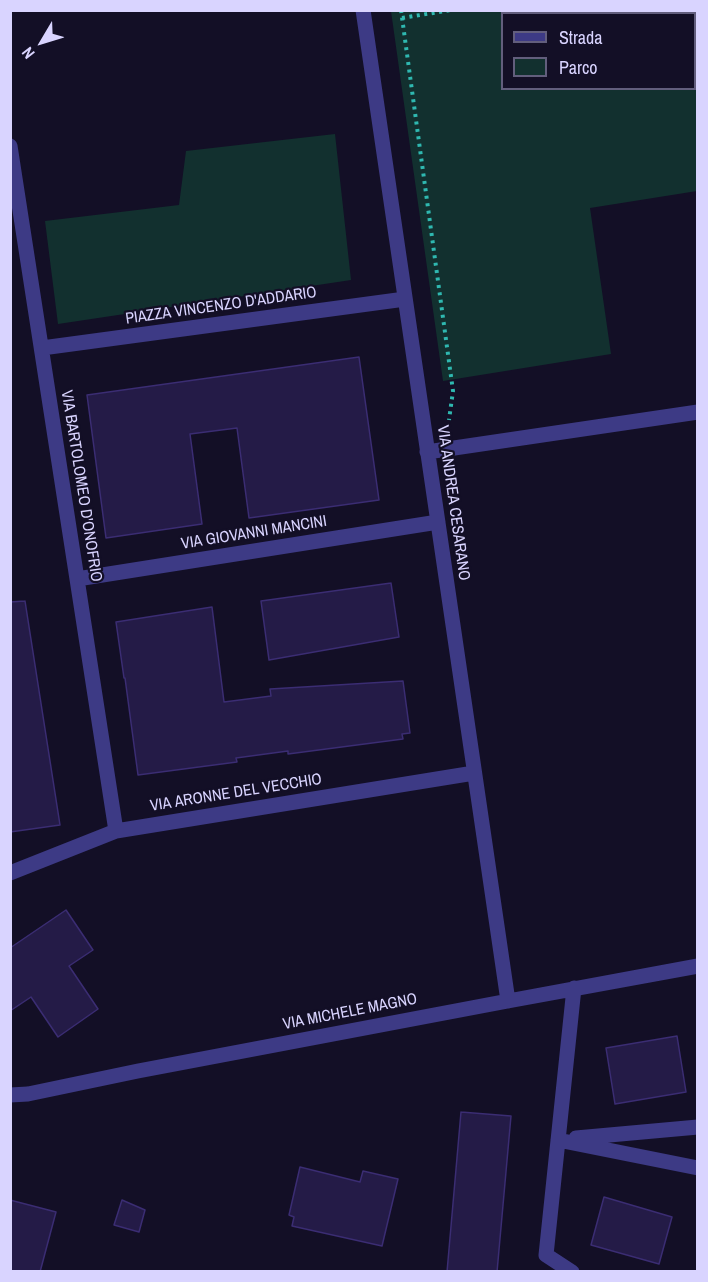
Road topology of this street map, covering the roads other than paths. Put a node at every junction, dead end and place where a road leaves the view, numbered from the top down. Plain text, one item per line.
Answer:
1 (363, 10) edge
2 (10, 146) edge
3 (405, 299) junction
4 (42, 348) junction
5 (698, 412) edge
6 (427, 452) junction
7 (438, 522) junction
8 (77, 579) junction
9 (474, 773) junction
10 (116, 831) junction
11 (10, 873) edge
12 (698, 966) edge
13 (574, 988) junction
14 (508, 1001) junction
15 (10, 1095) edge
16 (698, 1127) edge
17 (558, 1140) junction
18 (698, 1168) edge
19 (572, 1272) edge

1 - 3 street, VIA ANDREA CESARANO
2 - 4 street, VIA BARTOLOMEO D'ONOFRIO
3 - 4 street, PIAZZA VINCENZO D'ADDARIO
3 - 6 street, VIA ANDREA CESARANO
4 - 8 street, VIA BARTOLOMEO D'ONOFRIO
5 - 6 street
6 - 7 street, VIA ANDREA CESARANO
7 - 8 street, VIA GIOVANNI MANCINI
7 - 9 street, VIA ANDREA CESARANO
8 - 10 street, VIA BARTOLOMEO D'ONOFRIO
9 - 10 street, VIA ARONNE DEL VECCHIO
9 - 14 street, VIA ANDREA CESARANO
10 - 11 street, VIA ARONNE DEL VECCHIO
12 - 13 street, VIA MICHELE MAGNO
13 - 14 street, VIA MICHELE MAGNO
13 - 17 street
14 - 15 street, VIA MICHELE MAGNO
16 - 17 street
17 - 18 street
17 - 19 street

